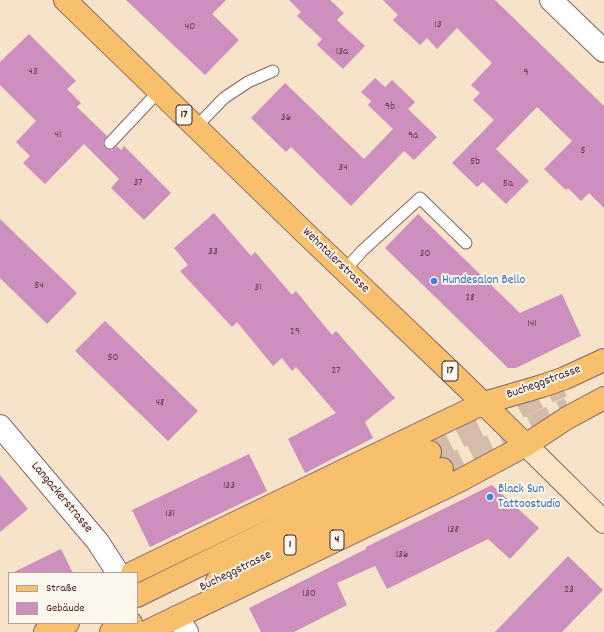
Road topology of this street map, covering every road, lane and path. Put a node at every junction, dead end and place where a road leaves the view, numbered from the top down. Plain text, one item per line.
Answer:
1 (65, 0) edge
2 (551, 0) edge
3 (604, 52) edge
4 (273, 71) dead end
5 (159, 91) junction
6 (196, 127) junction
7 (110, 143) dead end
8 (466, 243) dead end
9 (345, 270) junction
10 (604, 360) edge
11 (604, 398) edge
12 (484, 403) junction
13 (0, 426) edge
14 (526, 445) junction
15 (604, 522) edge
16 (117, 572) edge
17 (134, 572) edge
18 (138, 596) edge
19 (138, 619) edge
20 (48, 624) edge
21 (65, 624) edge
22 (129, 624) edge
23 (182, 624) edge
24 (36, 632) edge
25 (45, 632) edge
26 (111, 632) edge
27 (146, 632) edge

1 - 5 main road, Wehntalerstrasse / 17
2 - 3 street
4 - 6 lane
5 - 6 main road, Wehntalerstrasse / 17
5 - 7 lane
6 - 9 main road, Wehntalerstrasse / 17
8 - 9 lane
9 - 12 main road, Wehntalerstrasse / 17
10 - 12 main road, Bucheggstrasse
11 - 14 main road, 4
12 - 14 main road, Wehntalerstrasse
12 - 17 main road, Bucheggstrasse
13 - 16 street, Langackerstrasse
14 - 15 street, Wehntalerstrasse
14 - 23 main road, 4
18 - 19 main road, Bucheggstrasse / 1
20 - 24 main road
21 - 25 main road
22 - 26 main road
23 - 27 main road, 4

